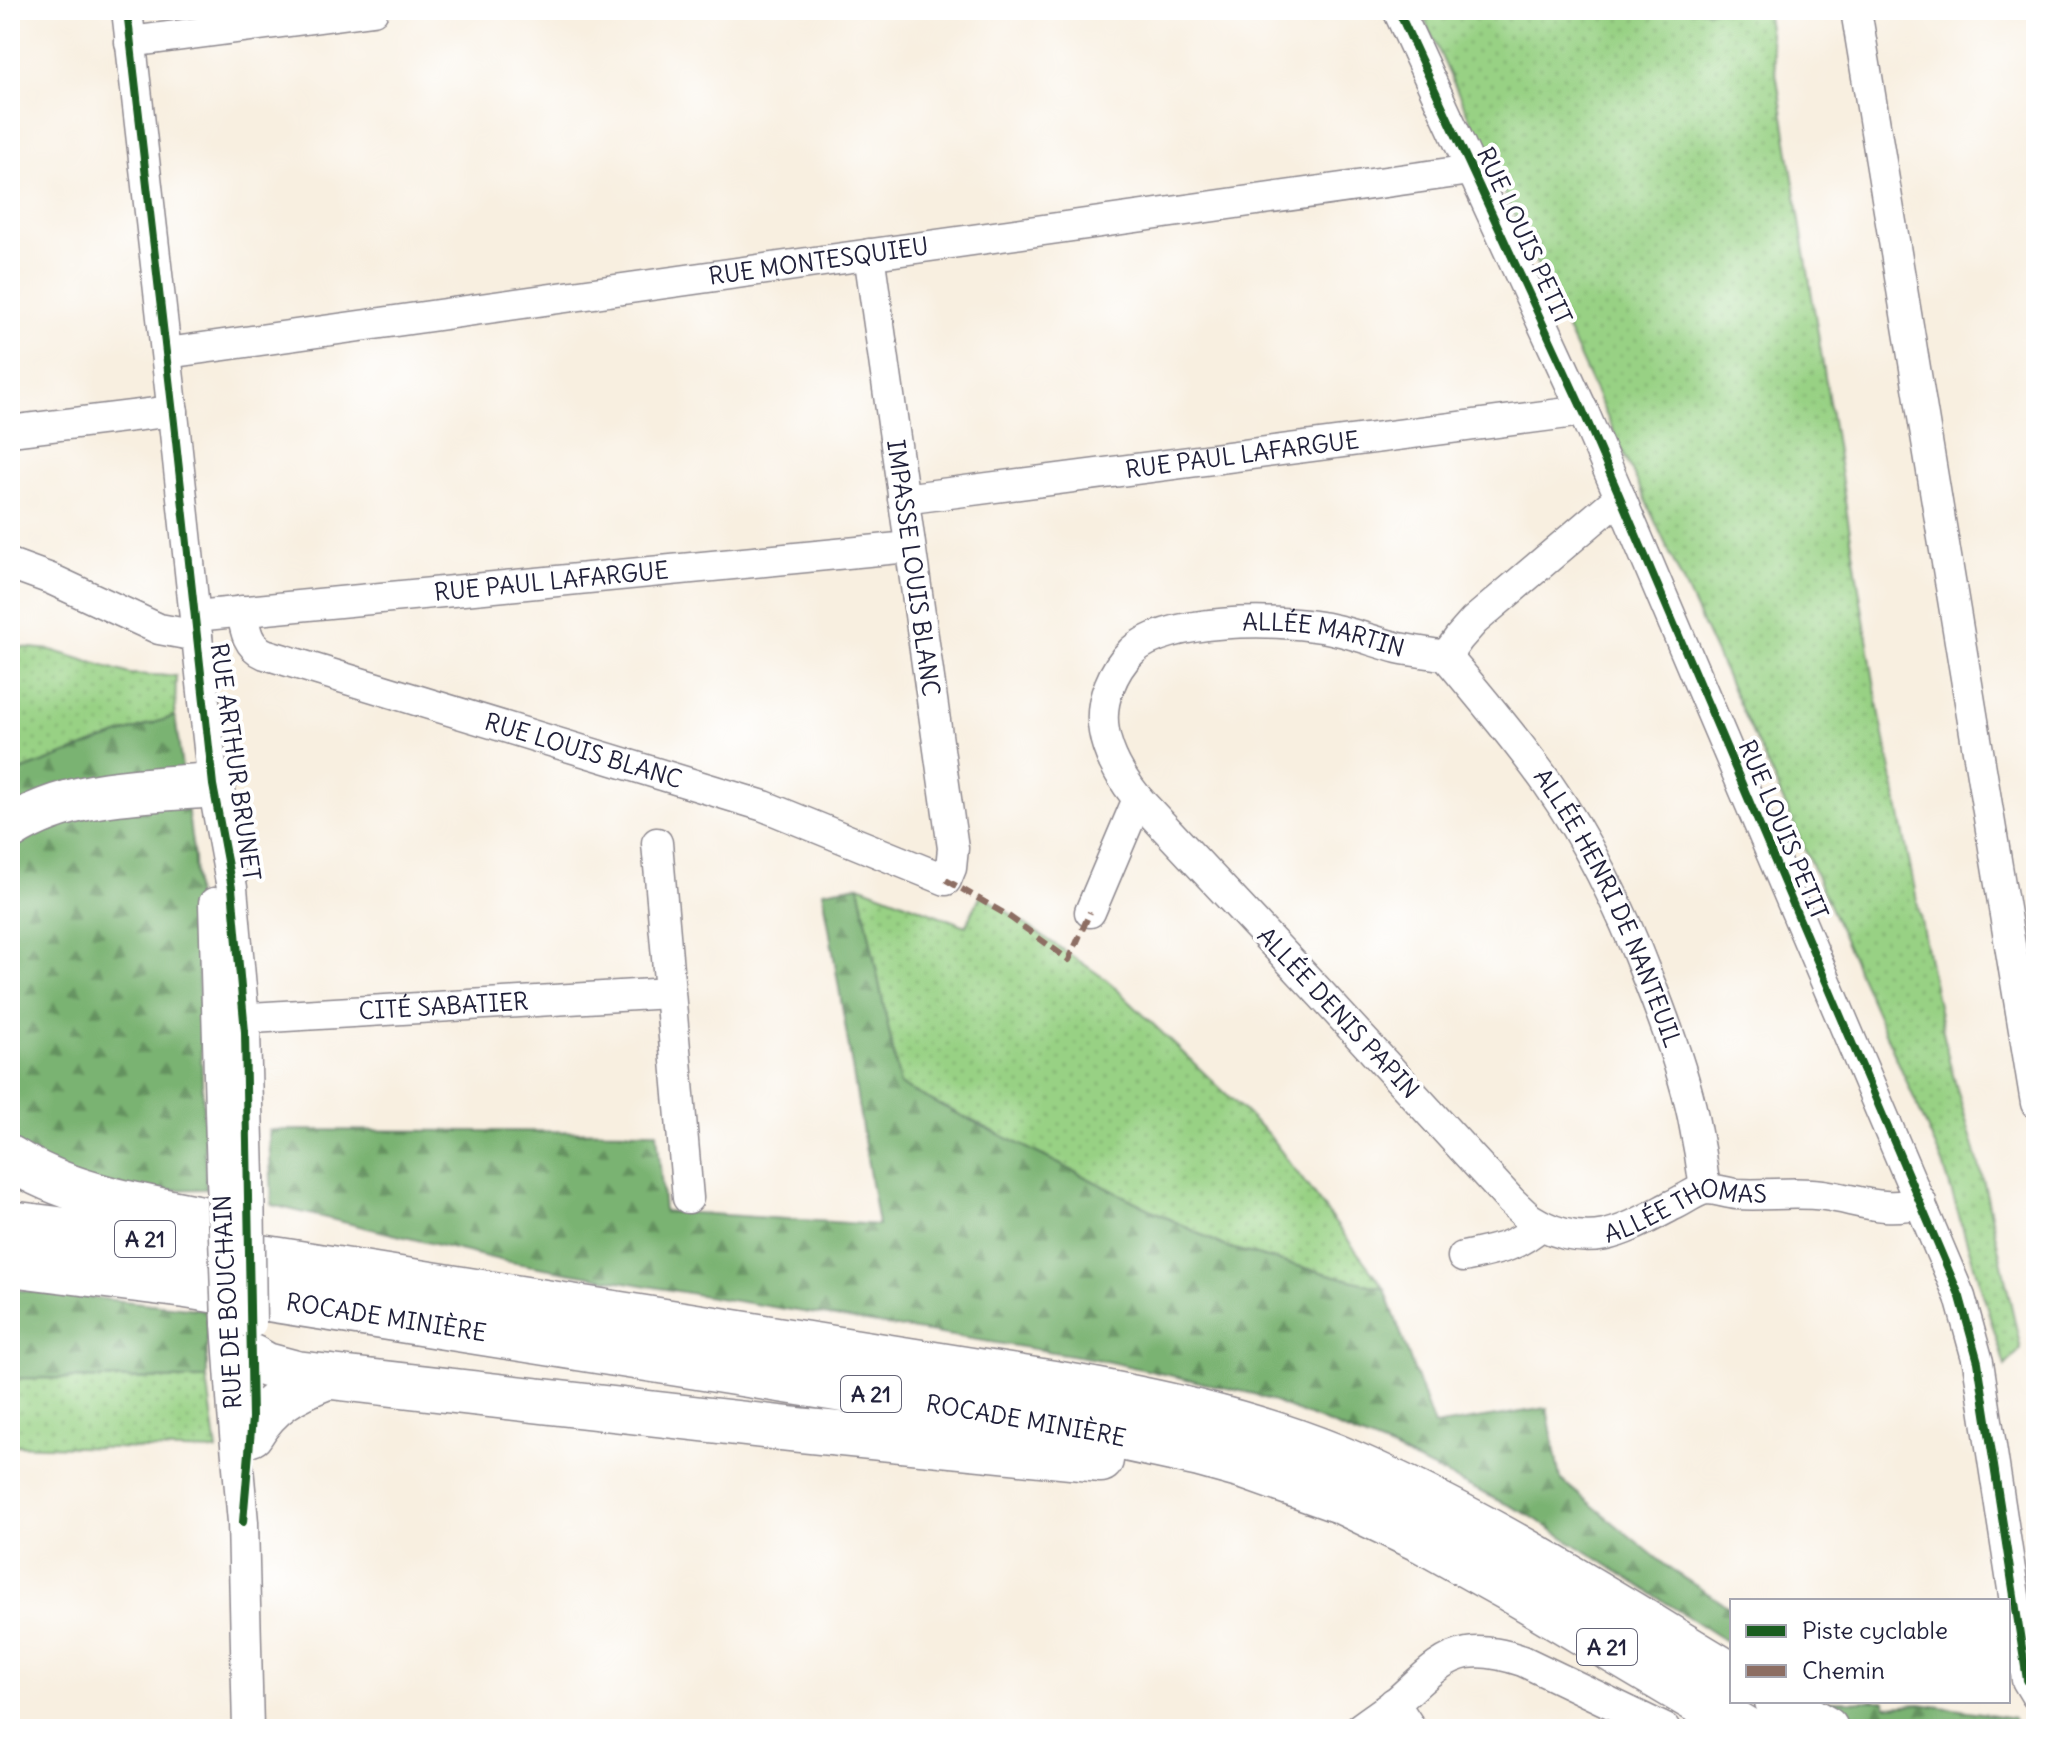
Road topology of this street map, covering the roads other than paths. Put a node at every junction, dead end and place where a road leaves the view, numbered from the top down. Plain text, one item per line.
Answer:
1 (127, 10) edge
2 (373, 10) edge
3 (1398, 10) edge
4 (1856, 10) edge
5 (130, 42) junction
6 (1471, 170) junction
7 (869, 254) junction
8 (167, 353) junction
9 (173, 411) junction
10 (1583, 411) junction
11 (10, 431) edge
12 (1620, 497) junction
13 (903, 499) junction
14 (909, 547) junction
15 (10, 564) edge
16 (242, 611) junction
17 (196, 626) junction
18 (1446, 656) junction
19 (213, 785) junction
20 (1138, 799) junction
21 (10, 828) edge
22 (657, 843) dead end
23 (946, 880) joint
24 (1090, 912) dead end
25 (669, 993) junction
26 (231, 1019) junction
27 (2036, 1103) edge
28 (10, 1158) edge
29 (236, 1177) joint
30 (1705, 1189) junction
31 (688, 1198) dead end
32 (1921, 1202) junction
33 (10, 1223) edge
34 (1541, 1225) junction
35 (1463, 1257) dead end
36 (10, 1264) edge
37 (385, 1278) junction
38 (240, 1333) junction
39 (327, 1377) junction
40 (251, 1434) junction
41 (243, 1522) junction
42 (1468, 1565) junction
43 (1730, 1674) edge
44 (2036, 1695) edge
45 (1394, 1703) junction
46 (1780, 1703) edge
47 (248, 1729) edge
48 (1359, 1729) edge
49 (1411, 1729) edge
50 (1665, 1729) edge
51 (1745, 1729) edge
52 (1826, 1729) edge

1 - 5 street, RUE ARTHUR BRUNET
2 - 5 street
3 - 6 street, RUE LOUIS PETIT
4 - 27 street
5 - 8 street, RUE ARTHUR BRUNET
6 - 7 street, RUE MONTESQUIEU
6 - 10 street, RUE LOUIS PETIT
7 - 8 street, RUE MONTESQUIEU
7 - 13 street, IMPASSE LOUIS BLANC
8 - 9 street, RUE ARTHUR BRUNET
9 - 11 street
9 - 17 street, RUE ARTHUR BRUNET
10 - 12 street, RUE LOUIS PETIT
10 - 13 street, RUE PAUL LAFARGUE
12 - 18 street
12 - 32 street, RUE LOUIS PETIT
13 - 14 street, IMPASSE LOUIS BLANC
14 - 16 street, RUE PAUL LAFARGUE
14 - 23 street, IMPASSE LOUIS BLANC
15 - 17 street, RUE PAUL LAFARGUE
16 - 17 street, RUE PAUL LAFARGUE
16 - 23 street, RUE LOUIS BLANC
17 - 19 street, RUE ARTHUR BRUNET
18 - 20 street, ALLÉE MARTIN
18 - 30 street, ALLÉE HENRI DE NANTEUIL
19 - 21 highway
19 - 26 street, RUE ARTHUR BRUNET
20 - 24 street
20 - 34 street, ALLÉE DENIS PAPIN
22 - 25 street
25 - 26 street, CITÉ SABATIER
25 - 31 street
26 - 29 street, RUE ARTHUR BRUNET
28 - 37 highway
29 - 38 street, RUE DE BOUCHAIN, bridge
30 - 32 street, ALLÉE THOMAS
30 - 34 street, ALLÉE THOMAS
32 - 44 street, RUE LOUIS PETIT
33 - 37 highway, ROCADE MINIÈRE / A 21
34 - 35 street
36 - 42 highway, ROCADE MINIÈRE / A 21
37 - 43 highway, ROCADE MINIÈRE / A 21
38 - 39 highway
38 - 40 street
38 - 41 street, RUE DE BOUCHAIN
39 - 40 highway
39 - 42 highway
40 - 41 street
41 - 47 street
42 - 51 highway, ROCADE MINIÈRE / A 21
45 - 48 street
45 - 49 street
45 - 50 street
46 - 52 highway

